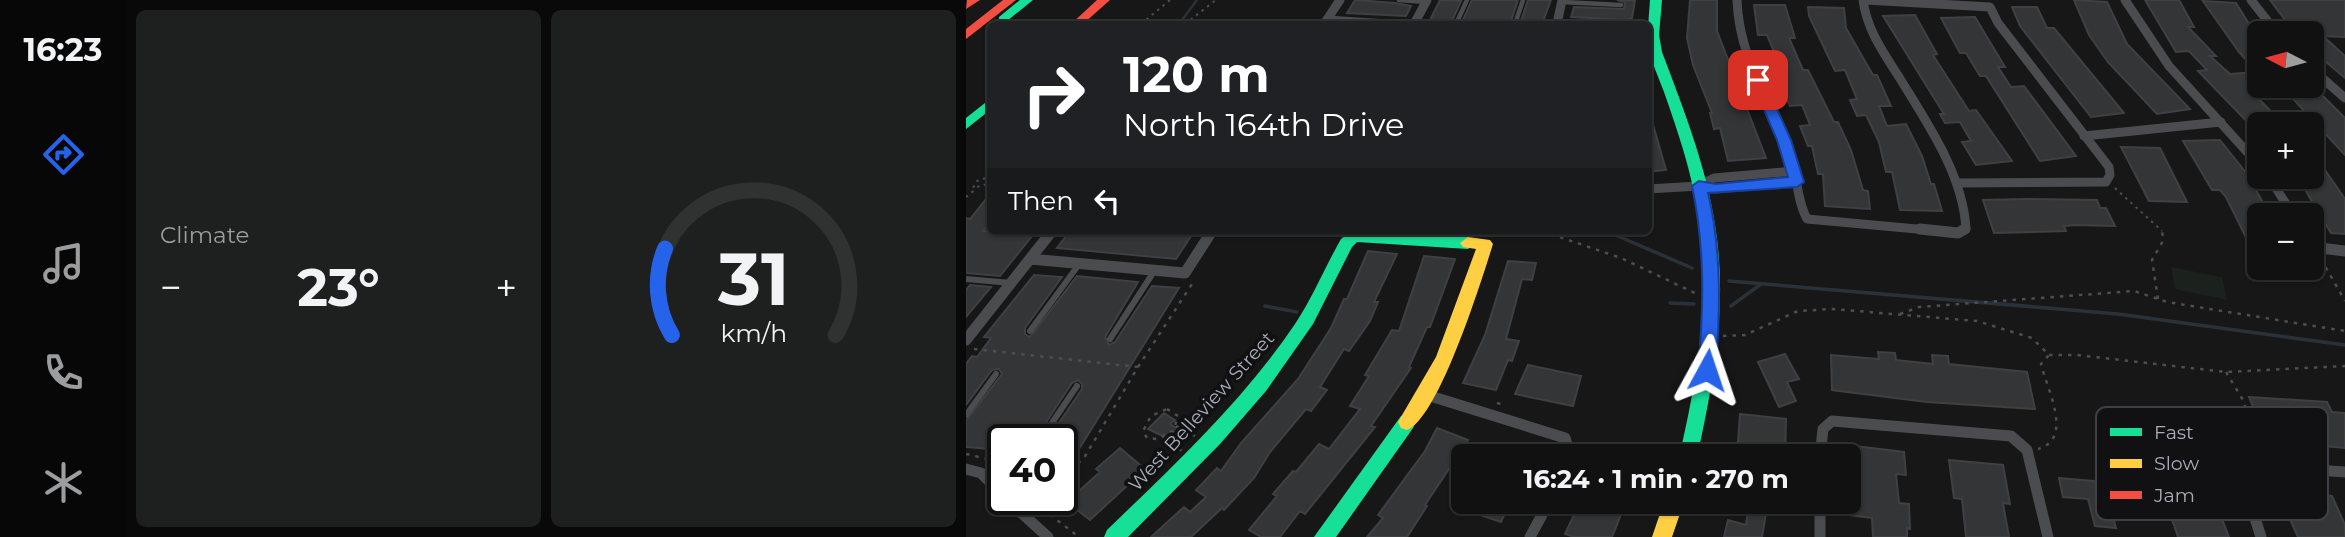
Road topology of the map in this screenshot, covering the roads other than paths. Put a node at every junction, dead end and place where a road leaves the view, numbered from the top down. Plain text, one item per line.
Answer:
1 (974, 0) edge
2 (1010, 0) edge
3 (1027, 0) edge
4 (1104, 0) edge
5 (1340, 0) edge
6 (1399, 0) edge
7 (1467, 0) edge
8 (1523, 0) edge
9 (1656, 0) edge
10 (1737, 0) edge
11 (1864, 0) edge
12 (2124, 0) edge
13 (2251, 0) edge
14 (1426, 1) edge
15 (1562, 1) edge
16 (1918, 2) edge
17 (1932, 2) edge
18 (1621, 5) dead end
19 (966, 6) edge
20 (1001, 21) edge
21 (1080, 21) edge
22 (1327, 21) edge
23 (1416, 21) edge
24 (1457, 21) edge
25 (1516, 21) edge
26 (1558, 21) edge
27 (2268, 21) edge
28 (987, 32) edge
29 (966, 35) edge
30 (966, 50) edge
31 (2324, 80) edge
32 (2345, 98) edge
33 (987, 106) edge
34 (2221, 122) junction
35 (966, 125) edge
36 (2084, 136) junction
37 (2247, 151) edge
38 (1794, 171) junction
39 (1797, 182) junction
40 (1957, 183) junction
41 (1699, 186) junction
42 (1652, 189) edge
43 (1049, 235) edge
44 (1209, 235) edge
45 (2324, 248) edge
46 (2345, 251) edge
47 (1030, 258) junction
48 (1080, 263) junction
49 (1155, 270) junction
50 (966, 279) edge
51 (1011, 283) junction
52 (1030, 331) dead end
53 (1110, 338) dead end
54 (971, 343) edge
55 (996, 374) dead end
56 (1077, 386) dead end
57 (1427, 395) junction
58 (966, 415) edge
59 (1051, 424) edge
60 (1567, 444) edge
61 (1691, 444) edge
62 (1821, 444) edge
63 (966, 469) edge
64 (987, 478) edge
65 (1542, 514) edge
66 (1670, 514) edge
67 (1820, 514) edge
68 (1026, 515) edge
69 (2255, 520) edge
70 (1048, 537) edge
71 (1114, 537) edge
72 (1324, 537) edge
73 (1530, 537) edge
74 (1662, 537) edge
75 (1820, 537) edge
76 (2048, 537) edge
77 (2261, 537) edge

1 - 19 main road
2 - 29 main road
3 - 20 main road
4 - 21 main road
5 - 22 street
6 - 14 lane
7 - 24 lane
8 - 25 lane
9 - 41 main road
10 - 38 street
11 - 16 street
11 - 40 street
12 - 34 street
13 - 27 street
14 - 23 street
15 - 18 lane
15 - 26 street
16 - 17 street
17 - 36 street
28 - 30 main road
31 - 32 street
33 - 35 main road
34 - 36 street
34 - 37 street
36 - 40 street
38 - 39 street
38 - 41 street
39 - 40 street
39 - 41 street
41 - 42 street
41 - 61 main road
43 - 47 street
44 - 49 street
45 - 46 street
47 - 48 street
47 - 51 street
48 - 49 street
48 - 52 lane
49 - 53 lane
50 - 51 lane
51 - 54 street
55 - 58 lane
56 - 59 lane
57 - 60 street
57 - 71 main road, West Belleview Street
57 - 72 main road
62 - 76 street
63 - 64 street
65 - 73 street
66 - 74 main road
67 - 75 street
68 - 70 street
69 - 77 street

